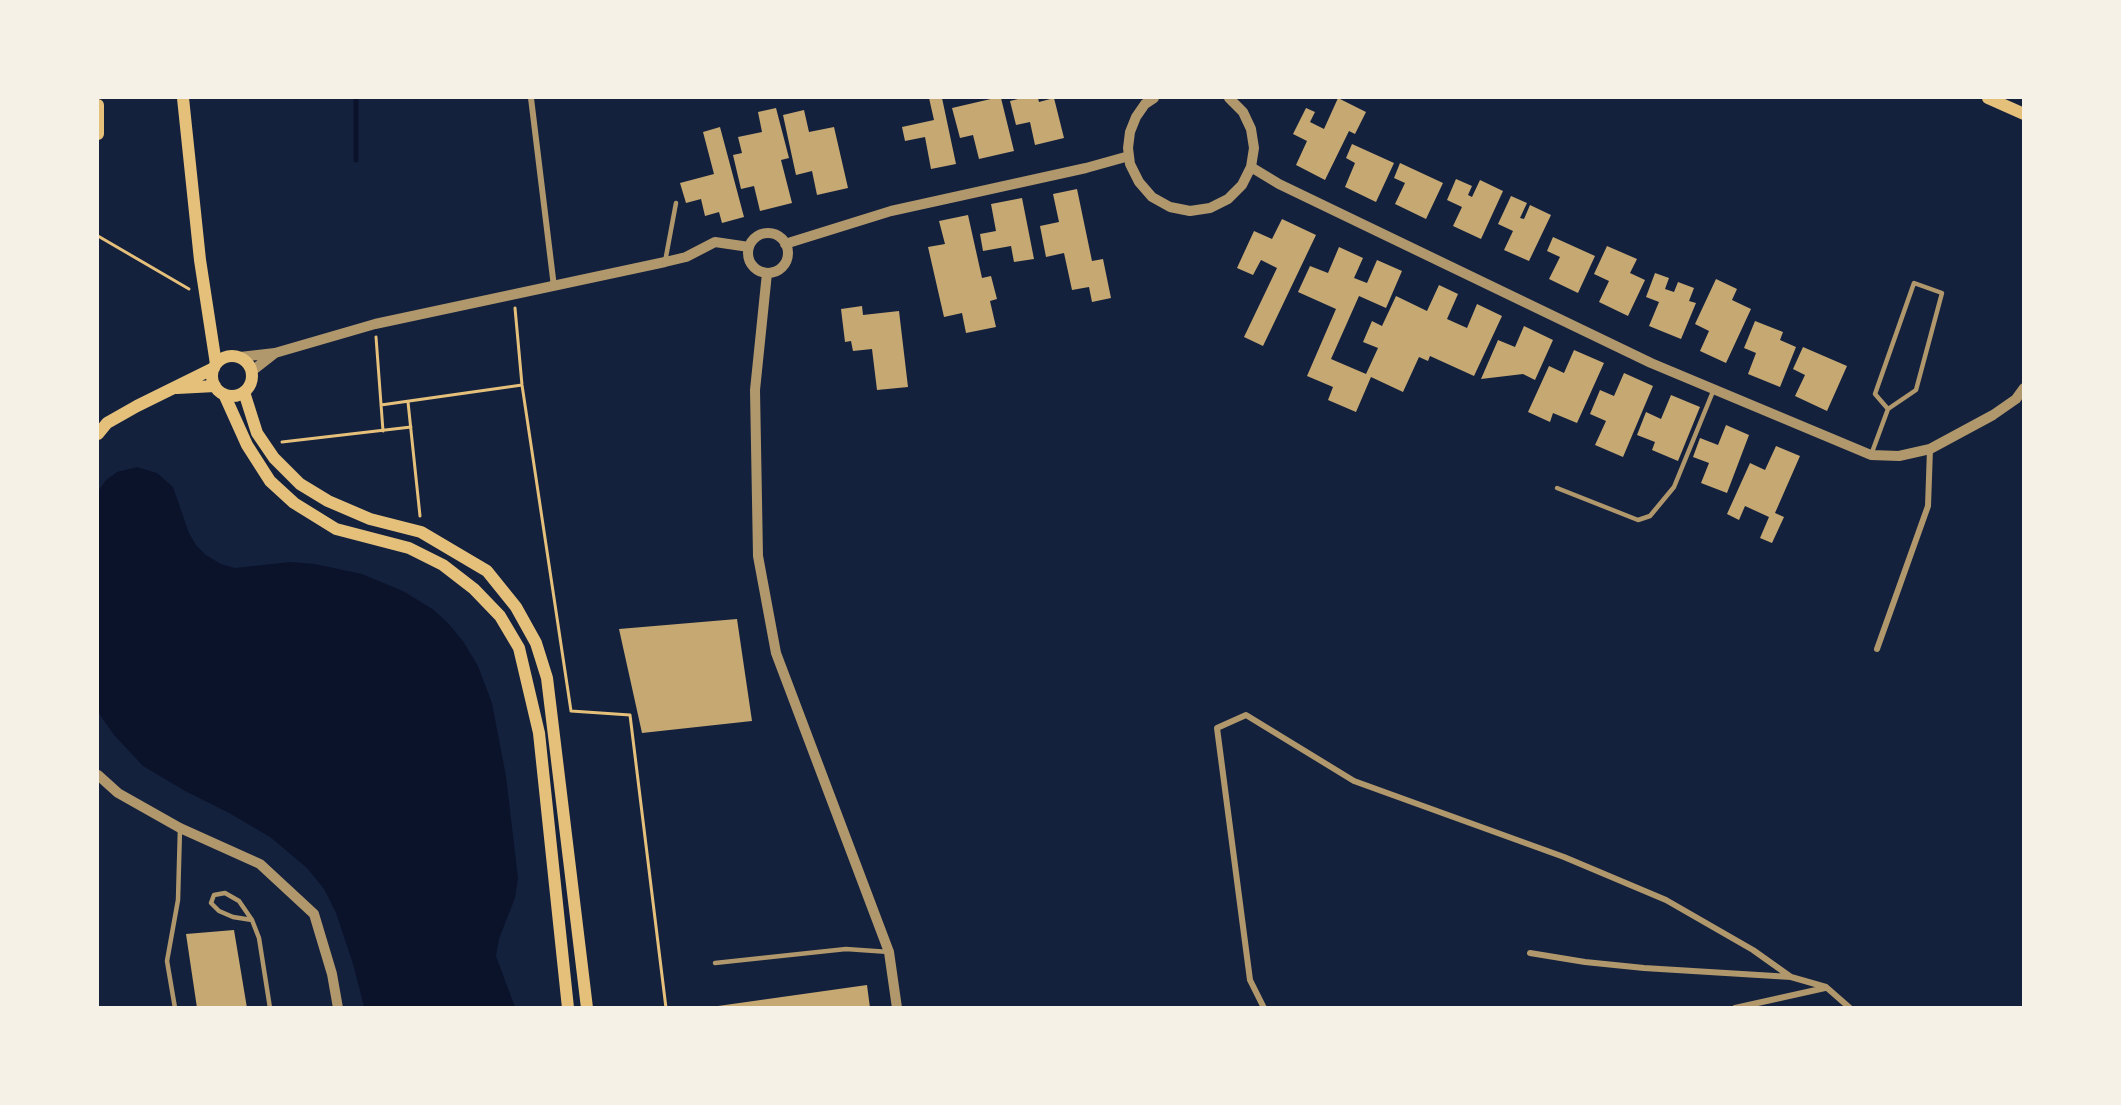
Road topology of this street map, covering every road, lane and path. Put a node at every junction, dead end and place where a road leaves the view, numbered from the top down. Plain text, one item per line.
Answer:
1 (183, 98) edge
2 (531, 98) edge
3 (1154, 98) edge
4 (1229, 98) edge
5 (1988, 98) edge
6 (98, 105) edge
7 (2024, 114) edge
8 (98, 134) edge
9 (1129, 156) junction
10 (1251, 167) junction
11 (676, 203) dead end
12 (98, 236) edge
13 (785, 244) junction
14 (749, 247) junction
15 (665, 262) junction
16 (767, 273) junction
17 (554, 286) junction
18 (513, 294) junction
19 (206, 301) junction
20 (375, 324) junction
21 (276, 353) junction
22 (234, 357) junction
23 (215, 366) junction
24 (252, 371) junction
25 (522, 385) junction
26 (173, 388) junction
27 (2024, 388) edge
28 (1714, 389) junction
29 (220, 390) junction
30 (244, 392) junction
31 (2020, 400) edge
32 (408, 402) junction
33 (381, 405) junction
34 (1888, 409) junction
35 (102, 424) edge
36 (411, 427) junction
37 (383, 431) junction
38 (98, 434) edge
39 (264, 444) junction
40 (1930, 449) junction
41 (1871, 455) junction
42 (1557, 488) dead end
43 (421, 532) junction
44 (1877, 649) dead end
45 (98, 775) edge
46 (180, 828) junction
47 (252, 920) junction
48 (889, 952) junction
49 (1530, 953) dead end
50 (715, 963) dead end
51 (1791, 977) junction
52 (1826, 987) junction
53 (175, 1008) edge
54 (270, 1008) edge
55 (338, 1008) edge
56 (568, 1008) edge
57 (588, 1008) edge
58 (666, 1008) edge
59 (897, 1008) edge
60 (1264, 1008) edge
61 (1735, 1008) edge
62 (1850, 1008) edge

1 - 19 main road
2 - 17 street
3 - 9 street
4 - 10 street
5 - 7 main road
6 - 8 main road
9 - 10 street
9 - 13 street
10 - 28 street
11 - 15 lane
12 - 19 path
13 - 14 street
13 - 16 street
14 - 15 street
14 - 16 street
15 - 17 street
16 - 48 street
17 - 18 street
18 - 20 street
18 - 25 path
19 - 22 main road
19 - 23 main road
20 - 21 street
20 - 33 path
21 - 22 street
21 - 24 street
22 - 23 main road
22 - 24 main road
23 - 26 main road
23 - 29 main road
24 - 30 main road
25 - 32 path
25 - 58 path
26 - 29 main road
26 - 35 main road
27 - 31 street
28 - 41 street
28 - 42 lane
29 - 30 main road
29 - 56 main road
30 - 39 main road
31 - 40 street
32 - 33 path
32 - 36 path
33 - 37 path
34 - 34 lane
34 - 41 lane
35 - 38 main road
36 - 37 path
36 - 43 path
37 - 39 path
39 - 43 main road
40 - 41 street
40 - 44 street
43 - 57 main road
45 - 46 street
46 - 53 lane
46 - 55 street
47 - 47 lane
47 - 54 lane
48 - 50 lane
48 - 59 street
49 - 51 street
51 - 52 street
51 - 60 street
52 - 61 street
52 - 62 street

